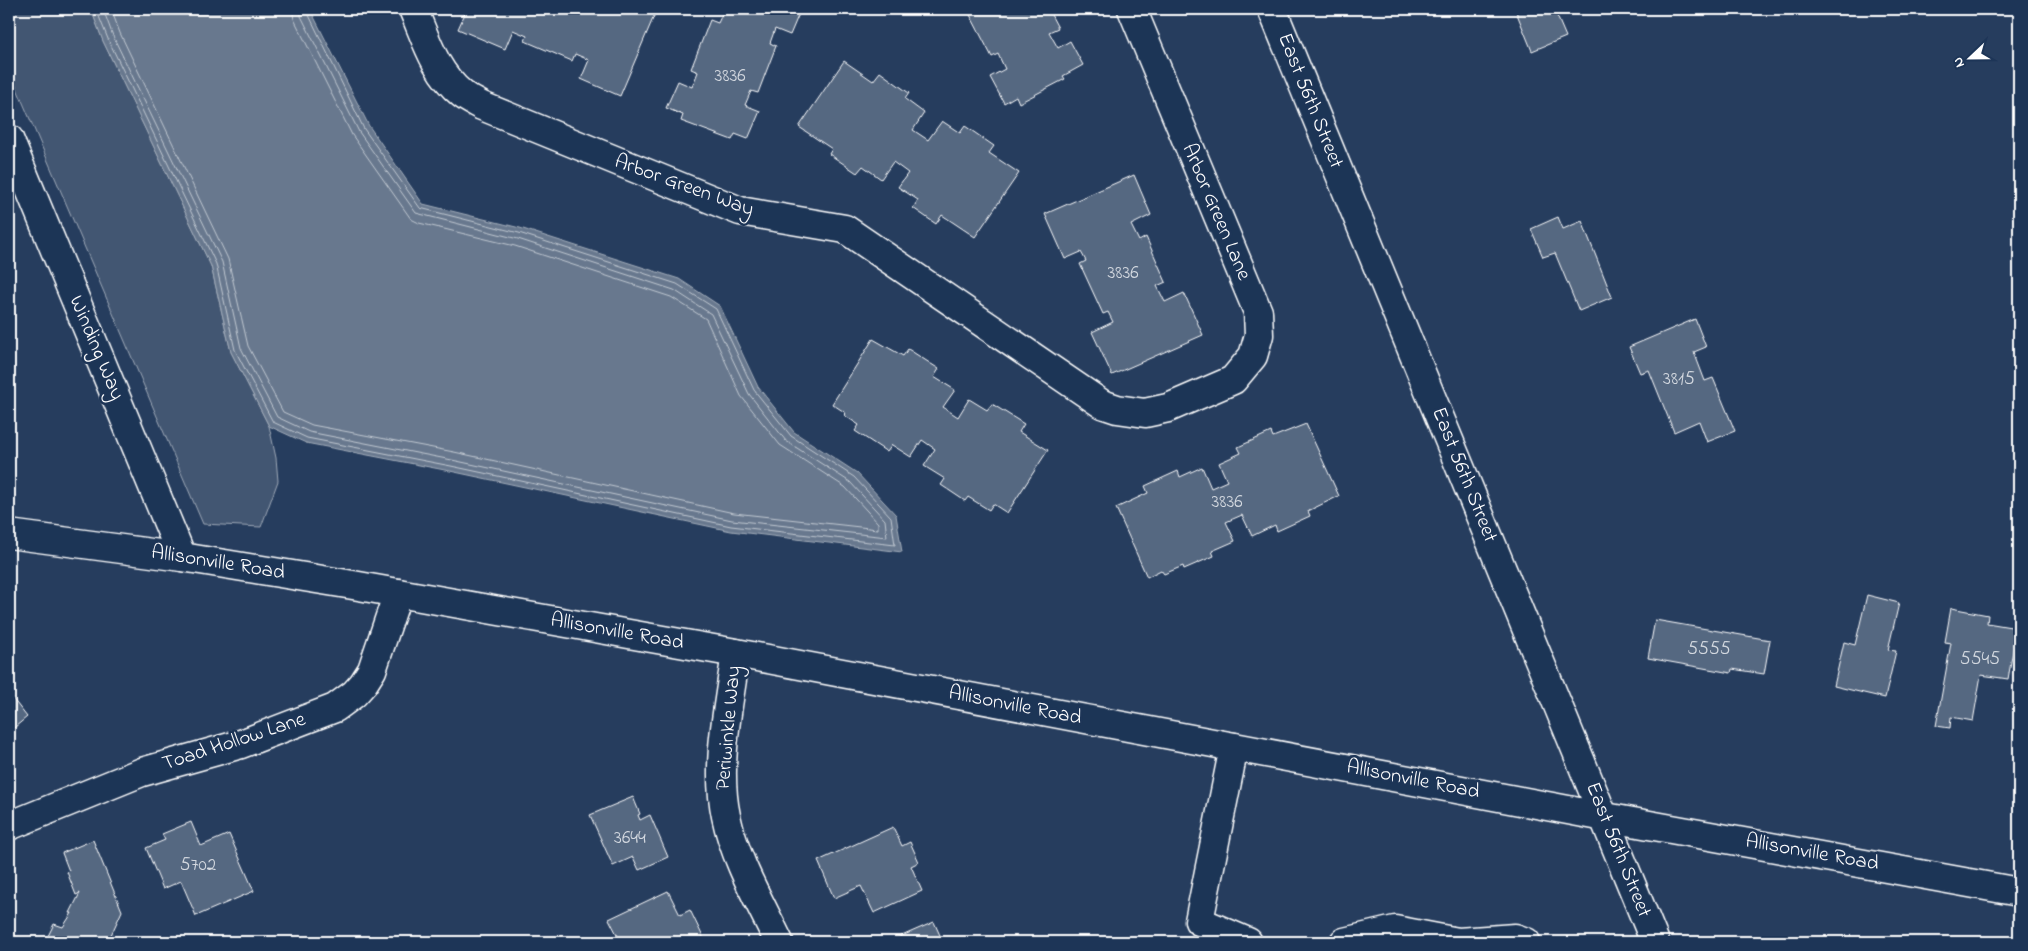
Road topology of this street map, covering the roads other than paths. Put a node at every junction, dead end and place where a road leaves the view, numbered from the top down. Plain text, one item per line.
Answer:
1 (413, 9) edge
2 (1132, 9) edge
3 (1272, 9) edge
4 (9, 139) edge
5 (1200, 394) joint
6 (9, 534) edge
7 (182, 557) junction
8 (398, 593) junction
9 (736, 653) junction
10 (1234, 747) junction
11 (1604, 816) junction
12 (9, 826) edge
13 (2019, 892) edge
14 (1196, 932) edge
15 (779, 942) edge
16 (1248, 942) edge
17 (1344, 942) edge
18 (1458, 942) edge
19 (1526, 942) edge
20 (1655, 942) edge

1 - 5 street, Arbor Green Way
2 - 5 street, Arbor Green Lane
3 - 11 street, East 56th Street
4 - 7 street, Winding Way
6 - 7 street, Allisonville Road
7 - 8 street, Allisonville Road
8 - 9 street, Allisonville Road
8 - 12 street, Toad Hollow Lane
9 - 10 street, Allisonville Road
9 - 15 street, Periwinkle Way
10 - 11 street, Allisonville Road
10 - 14 street
11 - 13 street, Allisonville Road
11 - 20 street, East 56th Street
14 - 16 street
17 - 18 street
18 - 19 street

